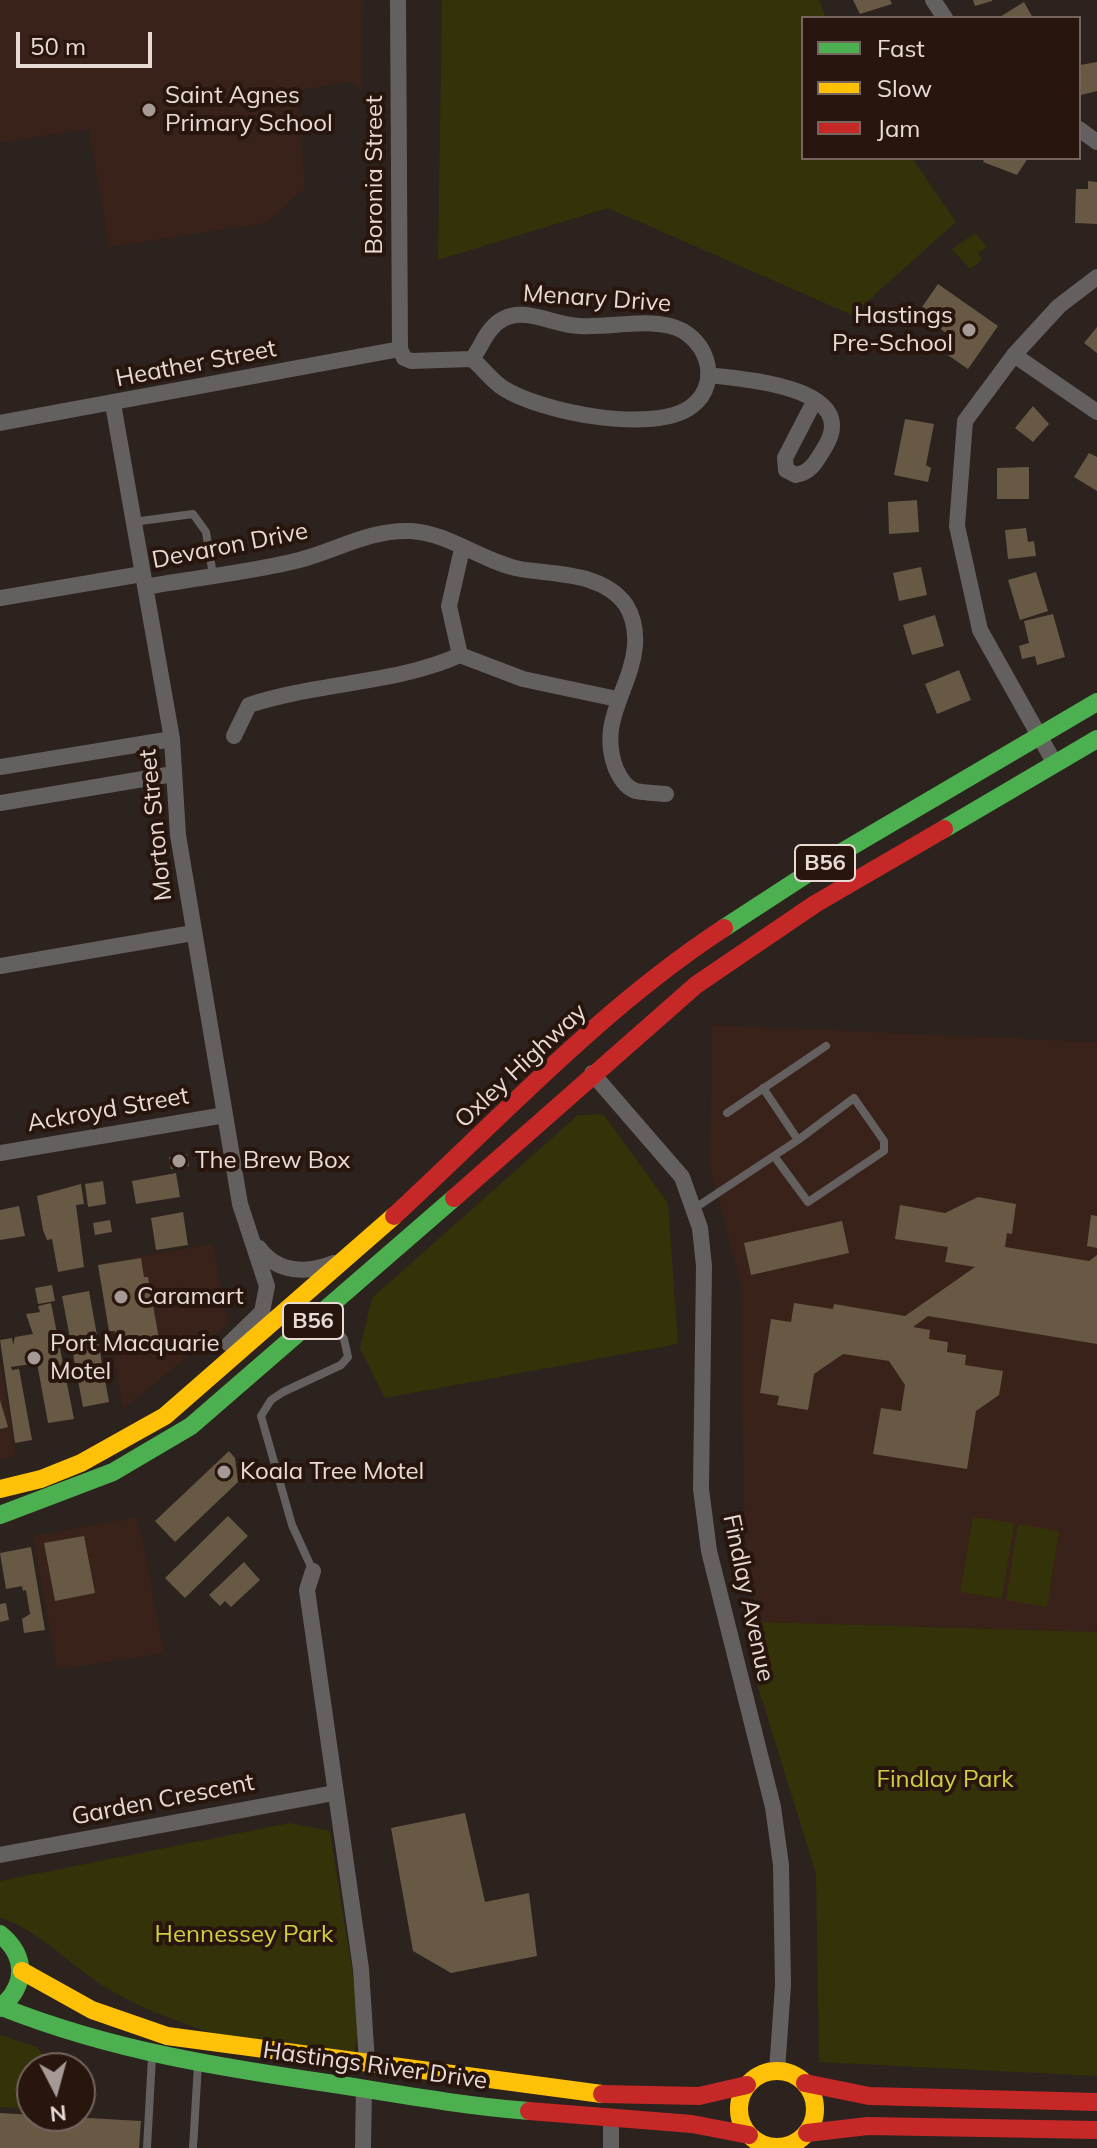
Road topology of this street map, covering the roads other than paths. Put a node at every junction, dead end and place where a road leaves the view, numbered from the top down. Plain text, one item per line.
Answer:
1 (398, 0) edge
2 (1097, 277) edge
3 (400, 349) junction
4 (1014, 355) junction
5 (472, 359) junction
6 (708, 375) junction
7 (814, 402) dead end
8 (113, 404) junction
9 (1097, 412) edge
10 (0, 423) edge
11 (133, 522) junction
12 (462, 549) junction
13 (213, 575) junction
14 (143, 580) junction
15 (0, 598) edge
16 (460, 655) junction
17 (617, 699) junction
18 (1097, 702) edge
19 (1038, 735) junction
20 (234, 736) dead end
21 (172, 739) junction
22 (1097, 739) edge
23 (1055, 764) junction
24 (0, 767) edge
25 (173, 774) junction
26 (666, 794) dead end
27 (0, 803) edge
28 (193, 933) junction
29 (0, 966) edge
30 (826, 1046) dead end
31 (572, 1052) junction
32 (592, 1073) junction
33 (763, 1088) junction
34 (727, 1113) dead end
35 (225, 1115) junction
36 (798, 1140) junction
37 (0, 1153) edge
38 (774, 1156) junction
39 (695, 1208) junction
40 (253, 1240) junction
41 (341, 1261) junction
42 (323, 1312) junction
43 (211, 1375) junction
44 (0, 1489) edge
45 (0, 1515) edge
46 (313, 1571) joint
47 (334, 1793) junction
48 (0, 1855) edge
49 (0, 1934) edge
50 (22, 1971) junction
51 (1, 2008) edge
52 (152, 2054) junction
53 (198, 2063) junction
54 (367, 2063) junction
55 (777, 2071) junction
56 (805, 2083) junction
57 (747, 2085) junction
58 (364, 2088) junction
59 (1097, 2102) edge
60 (611, 2119) junction
61 (1097, 2130) edge
62 (807, 2133) junction
63 (749, 2135) junction
64 (779, 2147) edge
65 (147, 2148) edge
66 (193, 2148) edge
67 (363, 2148) edge
68 (611, 2148) edge

1 - 3 street, Boronia Street
2 - 4 street
3 - 5 street
3 - 8 street, Heather Street
4 - 9 street
4 - 19 street
5 - 6 street
5 - 6 street, Menary Drive
6 - 7 street
8 - 10 street, Heather Street
8 - 11 street, Morton Street
11 - 13 lane
11 - 14 street, Morton Street
12 - 13 street, Devaron Drive
12 - 16 street
12 - 17 street, Devaron Drive
13 - 14 street, Devaron Drive
14 - 15 street, Devaron Drive
14 - 21 street, Morton Street
16 - 17 street
16 - 20 street
17 - 26 street, Devaron Drive
18 - 19 main road, Oxley Highway / B56
19 - 23 street
19 - 31 main road, Oxley Highway / B56
21 - 24 street
21 - 25 street, Morton Street
22 - 23 main road, B56
23 - 32 main road, B56
25 - 27 street
25 - 28 street, Morton Street
28 - 29 street
28 - 35 street, Morton Street
30 - 33 lane
31 - 32 main road
31 - 41 main road, Oxley Highway / B56
32 - 39 street, Findlay Avenue
32 - 42 main road, B56
33 - 34 lane
33 - 36 lane
35 - 37 street, Ackroyd Street
35 - 40 street, Morton Street
36 - 38 lane
36 - 38 lane
38 - 39 lane
39 - 55 street, Findlay Avenue
40 - 41 street, Morton Street
40 - 43 street, Morton Street
41 - 43 main road, Oxley Highway / B56
42 - 45 main road, B56
42 - 46 lane
43 - 44 main road, Oxley Highway / B56
46 - 47 street
47 - 48 street, Garden Crescent
47 - 54 street
49 - 50 main road
50 - 51 main road
50 - 54 main road, Hastings River Drive
51 - 52 main road, Hastings River Drive
52 - 53 main road, Hastings River Drive
52 - 65 lane
53 - 58 main road, Hastings River Drive
53 - 66 lane
54 - 57 main road, Hastings River Drive
55 - 56 main road
55 - 57 main road
56 - 59 main road
56 - 62 main road
57 - 63 main road
58 - 60 main road, Hastings River Drive
58 - 67 street
60 - 63 main road, Hastings River Drive
60 - 68 street
61 - 62 main road
62 - 64 main road
63 - 64 main road

